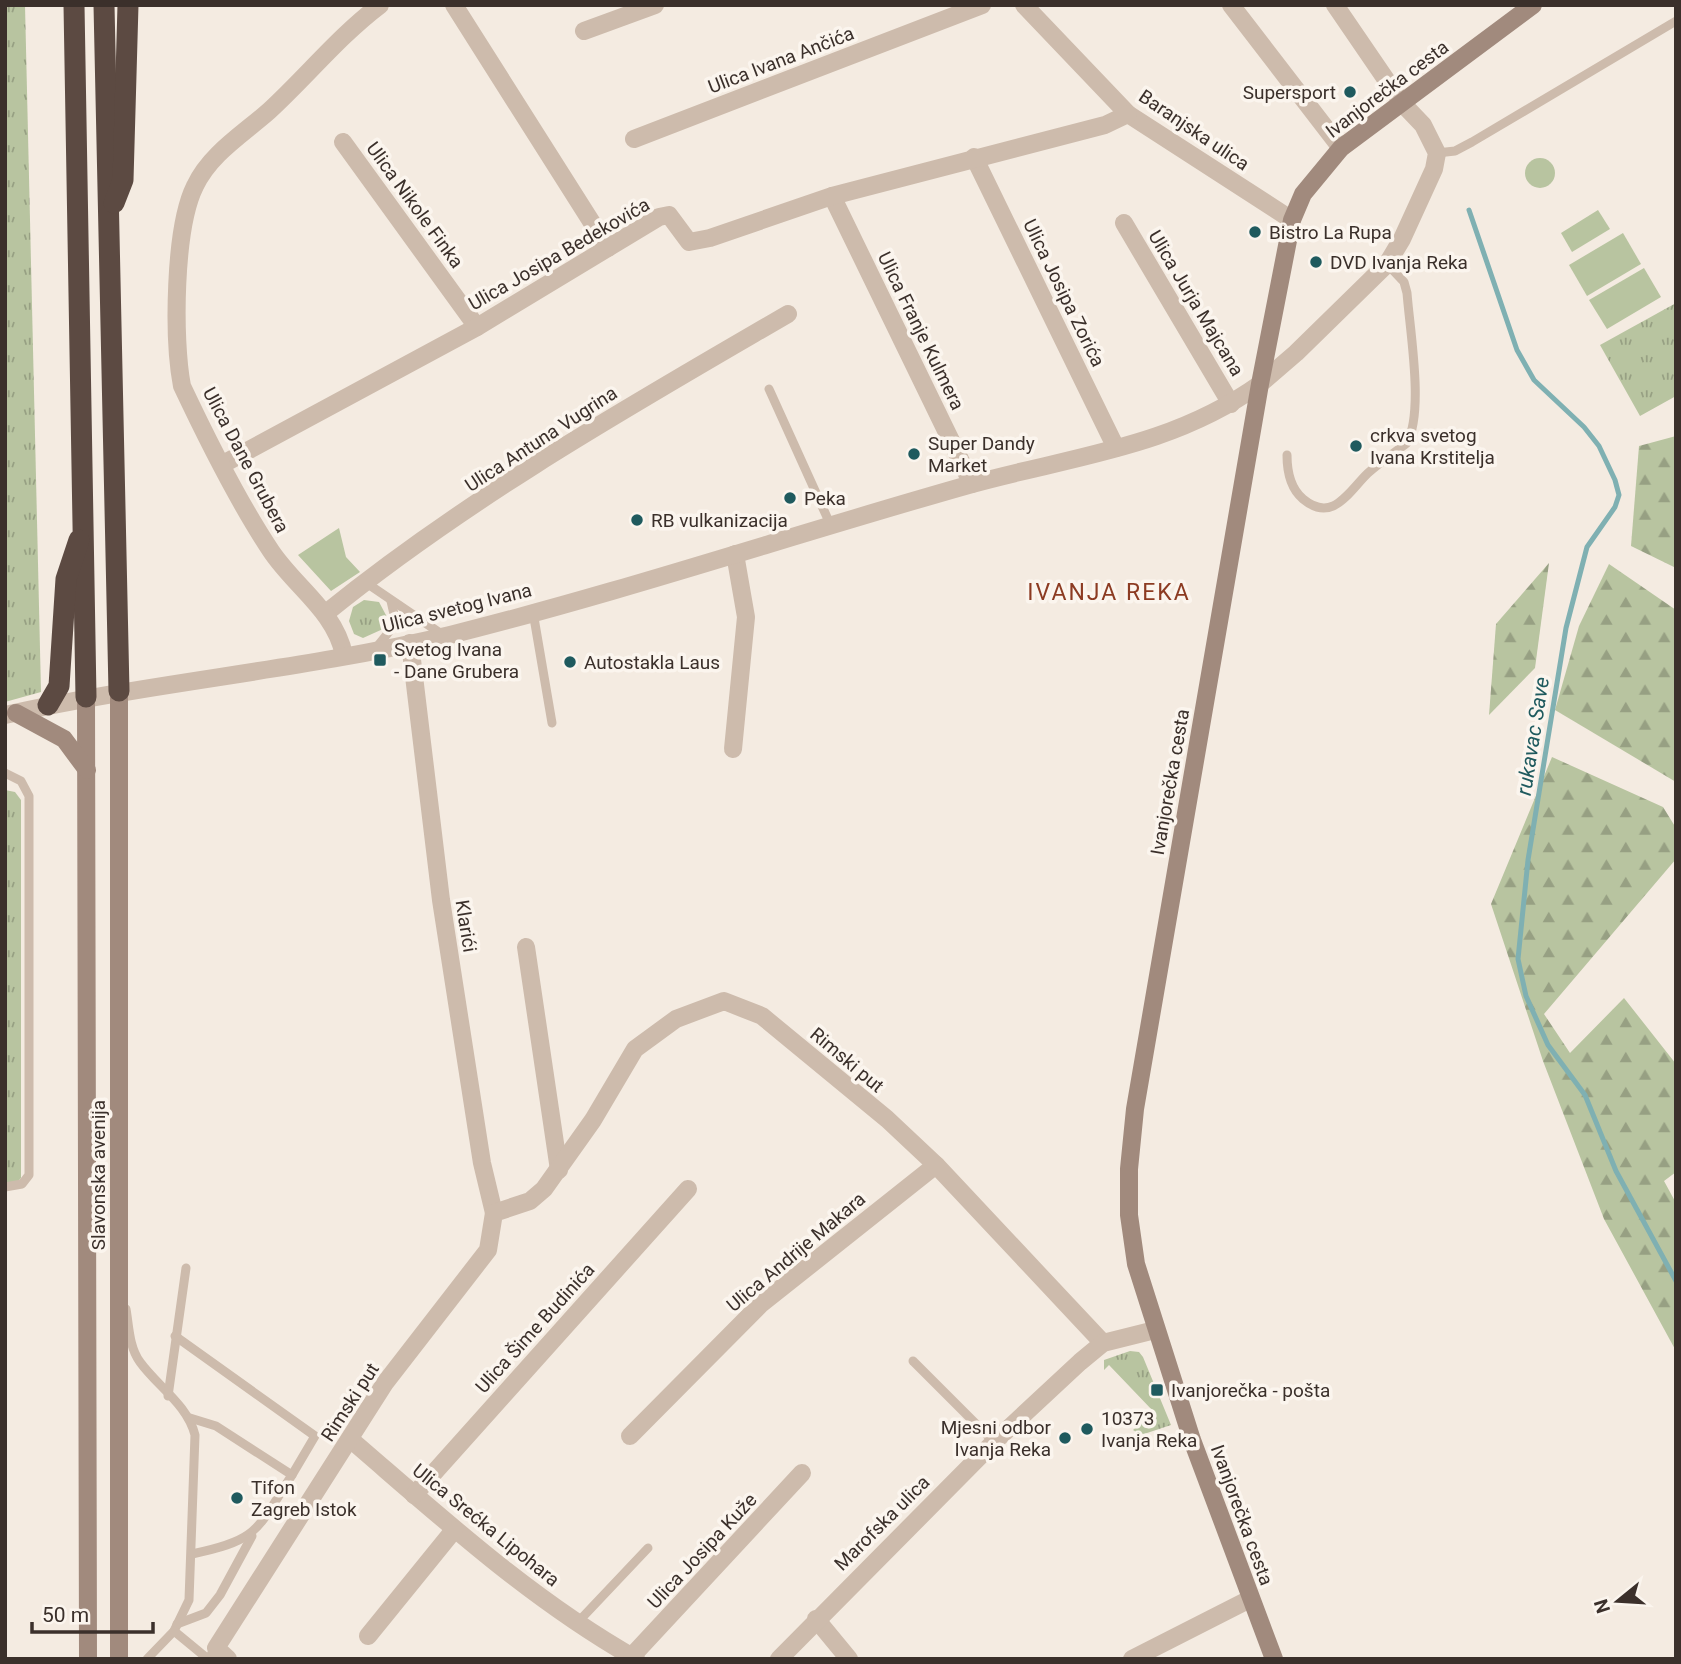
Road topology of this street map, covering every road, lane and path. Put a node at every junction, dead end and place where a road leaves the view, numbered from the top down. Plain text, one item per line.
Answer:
1 (74, 5) edge
2 (104, 5) edge
3 (128, 5) edge
4 (380, 5) edge
5 (454, 5) edge
6 (655, 5) edge
7 (982, 5) edge
8 (1024, 5) edge
9 (1231, 5) edge
10 (1335, 5) edge
11 (1533, 5) edge
12 (1676, 21) edge
13 (584, 31) dead end
14 (1402, 103) junction
15 (1128, 114) junction
16 (634, 139) dead end
17 (343, 142) dead end
18 (1341, 148) junction
19 (1437, 153) junction
20 (974, 157) junction
21 (832, 196) junction
22 (109, 215) junction
23 (1292, 220) junction
24 (1124, 223) dead end
25 (608, 248) junction
26 (1387, 264) junction
27 (788, 314) dead end
28 (477, 327) junction
29 (1260, 384) junction
30 (769, 389) dead end
31 (1231, 404) junction
32 (1116, 448) junction
33 (1287, 455) dead end
34 (223, 464) junction
35 (972, 484) junction
36 (84, 528) junction
37 (831, 528) junction
38 (735, 555) junction
39 (365, 581) junction
40 (390, 599) junction
41 (533, 612) junction
42 (326, 613) junction
43 (444, 636) junction
44 (410, 643) junction
45 (375, 649) junction
46 (344, 655) junction
47 (119, 691) junction
48 (86, 697) junction
49 (48, 705) junction
50 (11, 714) edge
51 (552, 723) dead end
52 (733, 749) dead end
53 (87, 770) junction
54 (5, 773) edge
55 (526, 947) dead end
56 (936, 1165) junction
57 (559, 1170) junction
58 (5, 1187) edge
59 (688, 1189) dead end
60 (494, 1213) junction
61 (186, 1268) dead end
62 (120, 1271) junction
63 (1155, 1330) junction
64 (175, 1336) junction
65 (1103, 1343) junction
66 (913, 1360) dead end
67 (168, 1396) junction
68 (190, 1418) junction
69 (630, 1436) dead end
70 (350, 1439) junction
71 (993, 1441) junction
72 (802, 1473) dead end
73 (292, 1475) junction
74 (414, 1494) junction
75 (454, 1530) junction
76 (254, 1533) junction
77 (648, 1548) dead end
78 (192, 1554) junction
79 (1250, 1599) junction
80 (816, 1619) junction
81 (578, 1622) junction
82 (175, 1627) junction
83 (368, 1636) dead end
84 (222, 1653) edge
85 (634, 1658) edge
86 (88, 1659) edge
87 (119, 1659) edge
88 (146, 1659) edge
89 (779, 1659) edge
90 (849, 1659) edge
91 (1132, 1659) edge
92 (1273, 1659) edge

1 - 36 highway
2 - 22 highway
3 - 22 highway
4 - 34 street, Ulica Dane Grubera
5 - 25 street
6 - 13 street
7 - 16 street, Ulica Ivana Ančića
8 - 15 street, Baranjska ulica
9 - 18 street
10 - 14 street
11 - 14 main road, Ivanjorečka cesta
12 - 19 lane
14 - 18 main road, Ivanjorečka cesta
14 - 19 street
15 - 20 street, Ulica Josipa Bedekovića
15 - 23 street, Baranjska ulica
17 - 28 street, Ulica Nikole Finka
18 - 23 main road, Ivanjorečka cesta
19 - 26 street, Ulica svetog Ivana
20 - 21 street, Ulica Josipa Bedekovića
20 - 32 street, Ulica Josipa Zorića
21 - 25 street, Ulica Josipa Bedekovića
21 - 35 street, Ulica Franje Kulmera
22 - 47 highway
23 - 29 main road, Ivanjorečka cesta
24 - 31 street, Ulica Jurja Majcana
25 - 28 street, Ulica Josipa Bedekovića
26 - 29 street, Ulica svetog Ivana
26 - 33 lane
27 - 39 street, Ulica Antuna Vugrina
28 - 34 street, Ulica Josipa Bedekovića
29 - 31 street, Ulica svetog Ivana
29 - 63 main road, Ivanjorečka cesta
30 - 37 lane
31 - 32 street, Ulica svetog Ivana
32 - 35 street, Ulica svetog Ivana
34 - 42 street, Ulica Dane Grubera
35 - 37 street, Ulica svetog Ivana
36 - 48 highway
36 - 49 highway
37 - 38 street, Ulica svetog Ivana
38 - 41 street, Ulica svetog Ivana
38 - 52 street
39 - 40 lane
39 - 42 street, Ulica Antuna Vugrina
40 - 43 lane
40 - 45 lane
41 - 43 street, Ulica svetog Ivana
41 - 51 lane
42 - 46 street, Ulica Dane Grubera
43 - 44 street, Ulica svetog Ivana
44 - 45 street, Ulica svetog Ivana
44 - 60 street, Klarići
45 - 46 street, Ulica svetog Ivana
46 - 47 street, Ulica svetog Ivana
47 - 48 street, Ulica svetog Ivana
47 - 62 main road, Slavonska avenija
48 - 49 street, Ulica svetog Ivana
48 - 53 main road, Slavonska avenija
49 - 50 street, Ulica svetog Ivana
50 - 53 main road
53 - 86 main road, Slavonska avenija
54 - 58 lane
55 - 57 street
56 - 57 street, Rimski put
56 - 65 street, Rimski put
56 - 69 street, Ulica Andrije Makara
57 - 60 street, Rimski put
59 - 74 street, Ulica Šime Budinića
60 - 70 street, Rimski put
61 - 64 lane
62 - 67 lane
62 - 87 main road, Slavonska avenija
63 - 65 street, Marofska ulica
63 - 79 main road, Ivanjorečka cesta
64 - 67 lane
64 - 73 lane
65 - 71 street, Marofska ulica
66 - 71 lane
67 - 68 lane
68 - 73 lane
68 - 78 lane
70 - 74 street, Ulica Srećka Lipohara
70 - 84 street, Rimski put
71 - 80 street, Marofska ulica
72 - 85 street, Ulica Josipa Kuže
73 - 76 lane
74 - 75 street, Ulica Srećka Lipohara
75 - 81 street, Ulica Srećka Lipohara
75 - 83 street
76 - 78 lane
76 - 82 lane
77 - 81 lane
78 - 82 lane
79 - 91 street
79 - 92 main road, Ivanjorečka cesta
80 - 89 street, Marofska ulica
80 - 90 street
81 - 85 street, Ulica Srećka Lipohara
82 - 84 lane
82 - 88 lane

